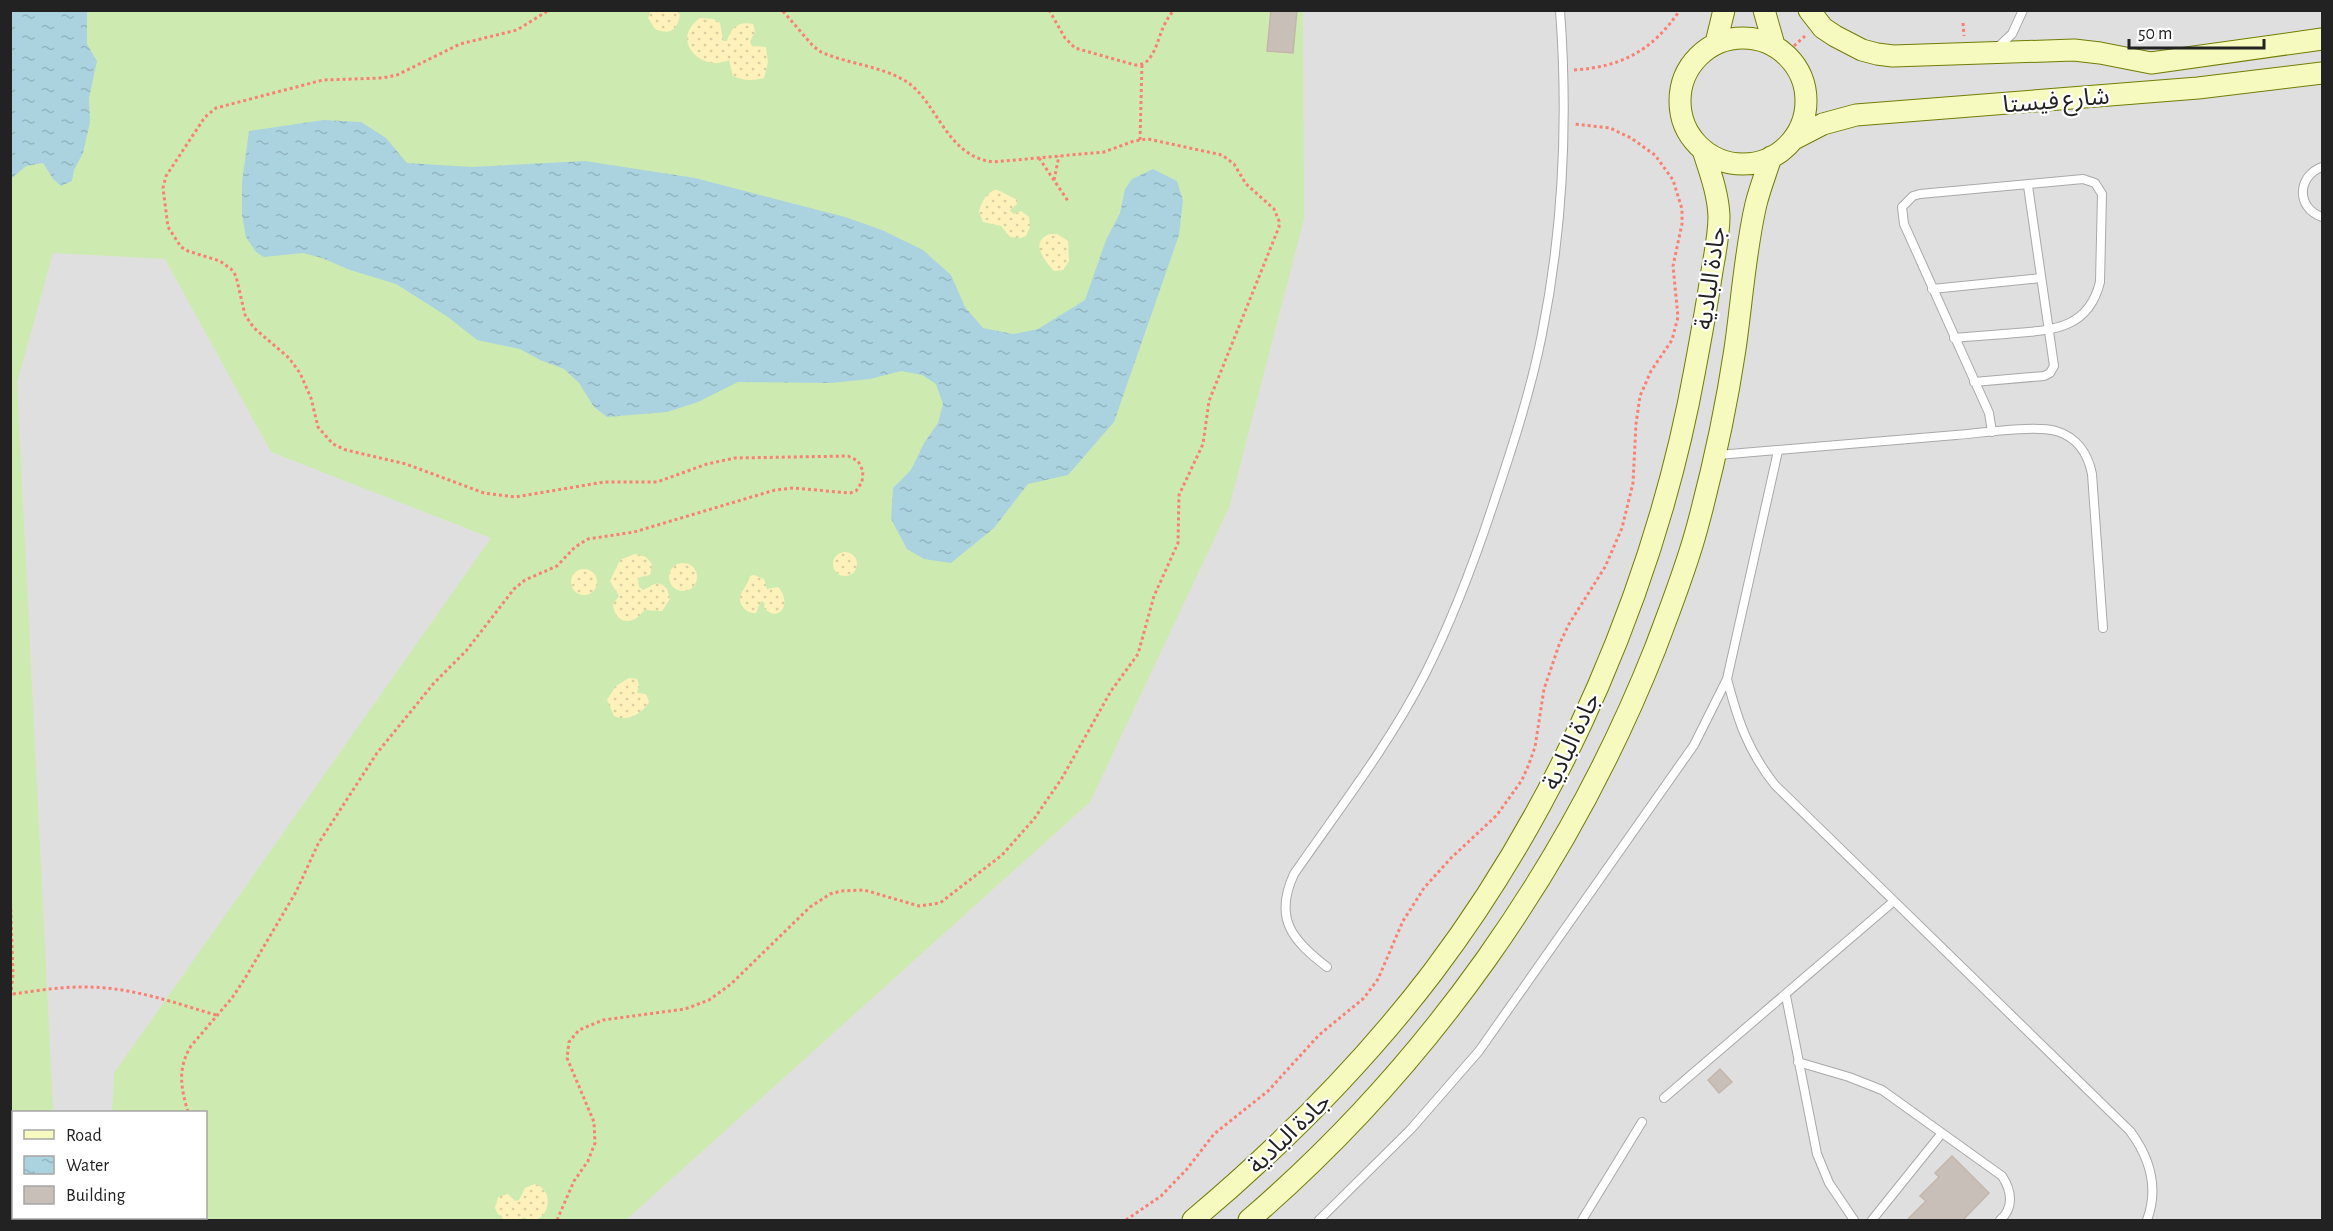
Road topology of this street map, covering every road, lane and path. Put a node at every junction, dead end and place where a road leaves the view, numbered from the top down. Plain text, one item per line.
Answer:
1 (549, 10) edge
2 (782, 10) edge
3 (984, 10) edge
4 (999, 10) edge
5 (1049, 10) edge
6 (1174, 10) edge
7 (1560, 10) edge
8 (1680, 10) edge
9 (1724, 10) edge
10 (1764, 10) edge
11 (1809, 10) edge
12 (2023, 10) edge
13 (2322, 39) edge
14 (1716, 44) junction
15 (1774, 45) junction
16 (1989, 52) junction
17 (1143, 64) junction
18 (1564, 71) junction
19 (2322, 73) edge
20 (1563, 124) junction
21 (1794, 139) junction
22 (1140, 140) junction
23 (1703, 150) junction
24 (1059, 156) junction
25 (1039, 157) junction
26 (1771, 157) junction
27 (2322, 167) edge
28 (1054, 180) junction
29 (2028, 186) junction
30 (1068, 201) dead end
31 (2322, 217) edge
32 (2041, 278) junction
33 (1932, 289) junction
34 (2049, 331) junction
35 (1954, 338) junction
36 (1974, 382) junction
37 (1992, 432) junction
38 (1778, 451) junction
39 (1715, 455) junction
40 (2103, 628) dead end
41 (1727, 679) junction
42 (10, 885) edge
43 (1894, 901) junction
44 (1328, 967) dead end
45 (13, 994) junction
46 (1786, 996) junction
47 (10, 1004) edge
48 (216, 1015) junction
49 (1798, 1062) junction
50 (1664, 1098) dead end
51 (188, 1111) edge
52 (1642, 1122) dead end
53 (1942, 1133) junction
54 (557, 1221) edge
55 (1126, 1221) edge
56 (1193, 1221) edge
57 (1249, 1221) edge
58 (1319, 1221) edge
59 (1582, 1221) edge
60 (1854, 1221) edge
61 (1872, 1221) edge
62 (2000, 1221) edge
63 (2147, 1221) edge

1 - 48 path
2 - 25 path
3 - 4 path
5 - 17 path
6 - 17 path
7 - 18 lane
8 - 18 path
9 - 14 street
10 - 15 street
11 - 16 street
12 - 16 lane
13 - 16 street
14 - 15 street
14 - 23 street
15 - 21 street
17 - 22 path
18 - 20 lane
19 - 21 street, شارع فيستا
20 - 44 lane
20 - 55 path
21 - 26 street
22 - 24 path
22 - 54 path
23 - 26 street
23 - 56 street, جادة البادية
24 - 25 path
24 - 28 path
25 - 28 path
26 - 39 street, جادة البادية
27 - 31 lane
28 - 30 path
29 - 32 lane
29 - 33 lane
29 - 34 lane
32 - 33 lane
32 - 34 lane
33 - 35 lane
34 - 35 lane
34 - 36 lane
35 - 36 lane
36 - 37 lane
37 - 38 lane
37 - 40 lane
38 - 39 lane
38 - 41 lane
39 - 57 street, جادة البادية
41 - 43 lane
41 - 58 lane
42 - 45 path
43 - 46 lane
43 - 63 lane
45 - 47 path
45 - 48 path
46 - 49 lane
46 - 50 lane
48 - 51 path
49 - 53 lane
49 - 60 lane
52 - 59 lane
53 - 61 lane
53 - 62 lane

